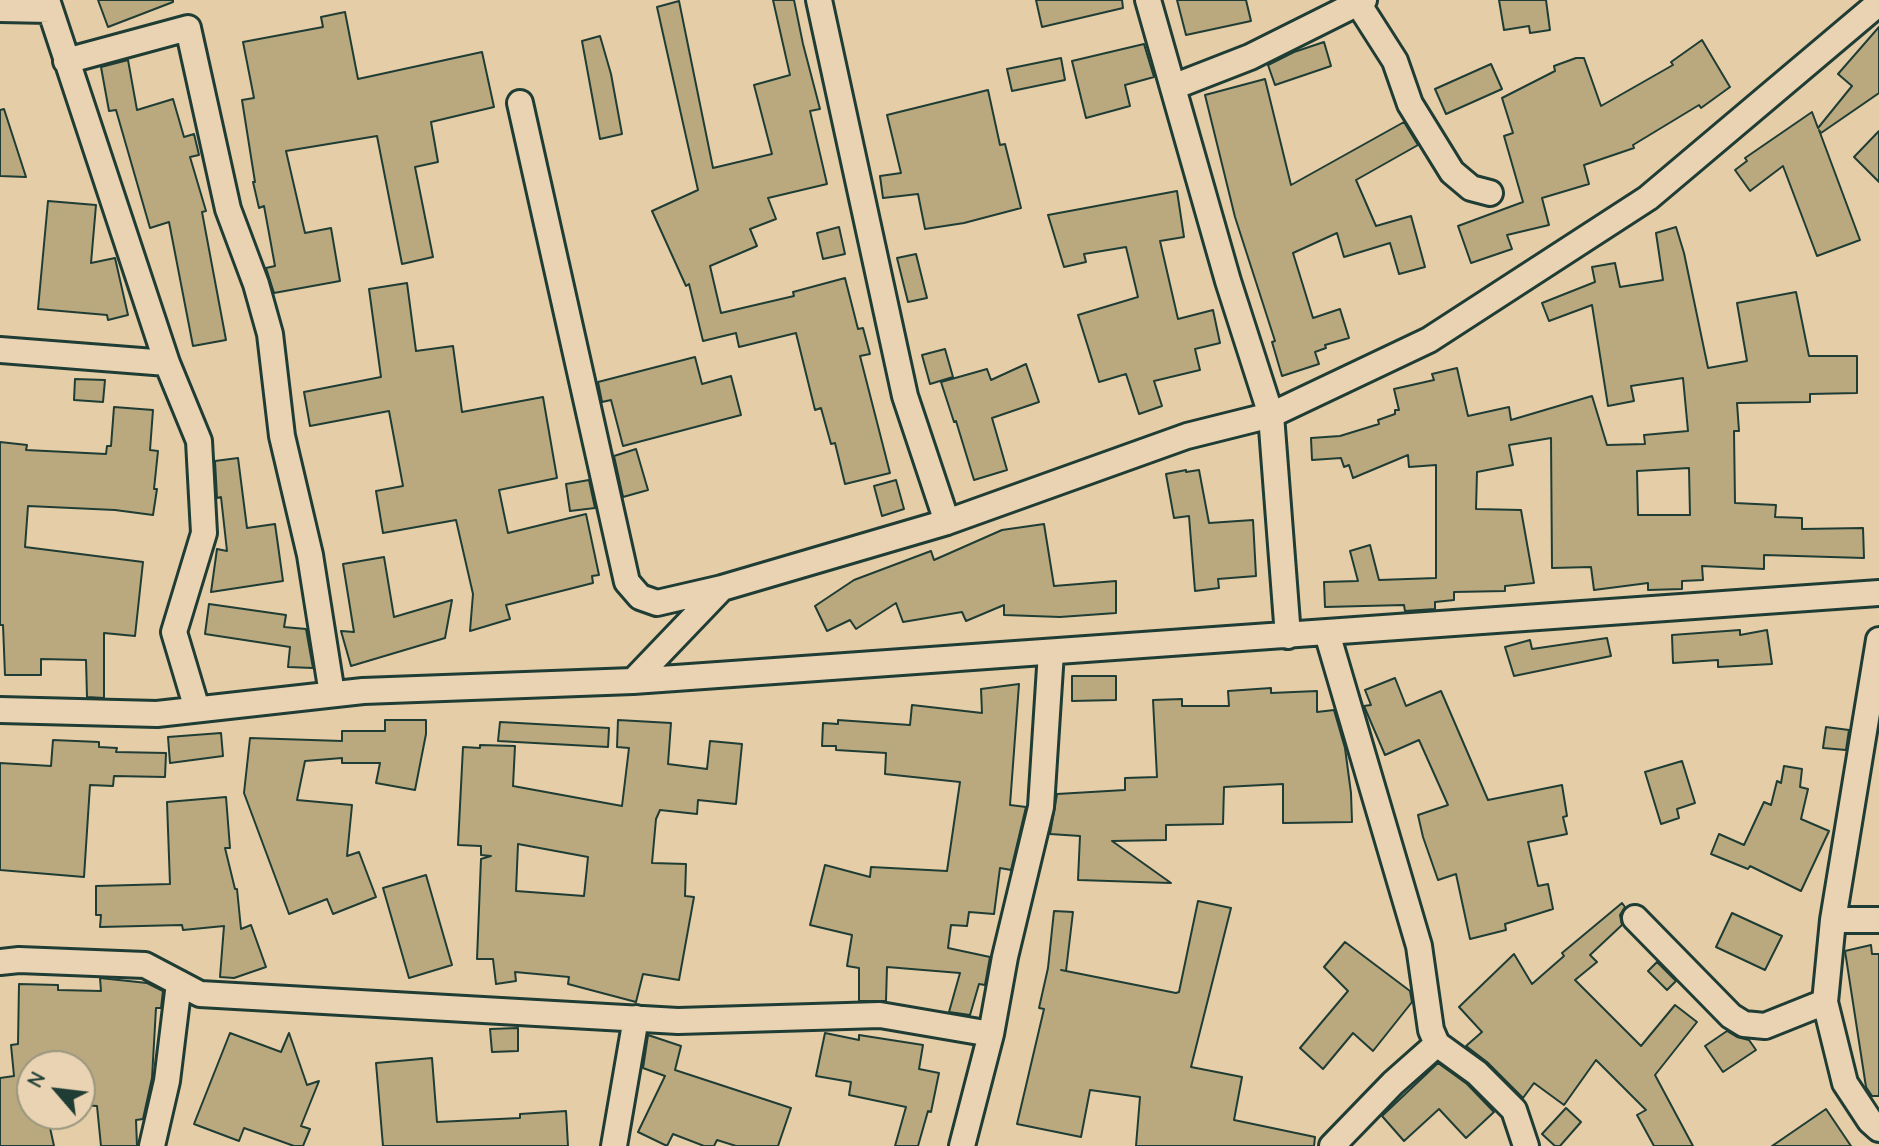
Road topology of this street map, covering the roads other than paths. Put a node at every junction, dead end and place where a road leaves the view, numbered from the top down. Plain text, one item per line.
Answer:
1 (819, 0) edge
2 (1148, 0) edge
3 (1360, 1) edge
4 (1879, 3) edge
5 (48, 5) edge
6 (0, 9) edge
7 (66, 61) junction
8 (1173, 87) junction
9 (520, 103) dead end
10 (1490, 193) dead end
11 (0, 350) edge
12 (167, 363) junction
13 (1271, 415) junction
14 (947, 522) junction
15 (722, 588) junction
16 (1879, 593) edge
17 (1327, 633) junction
18 (1288, 636) junction
19 (1879, 640) edge
20 (1051, 652) junction
21 (633, 681) junction
22 (332, 694) junction
23 (197, 709) junction
24 (0, 710) edge
25 (1635, 918) dead end
26 (1833, 920) junction
27 (1879, 920) edge
28 (0, 962) edge
29 (179, 983) junction
30 (1825, 1002) junction
31 (636, 1018) junction
32 (991, 1034) junction
33 (1437, 1044) junction
34 (1879, 1129) edge
35 (152, 1146) edge
36 (614, 1146) edge
37 (962, 1146) edge
38 (1332, 1146) edge
39 (1526, 1146) edge

1 - 14 street
2 - 8 street
3 - 8 street
3 - 10 street
4 - 13 street
5 - 6 street
5 - 7 street
7 - 12 street
7 - 22 street
8 - 13 street
9 - 15 street
11 - 12 street
12 - 23 street
13 - 14 street
13 - 18 street
14 - 15 street
15 - 21 street
16 - 17 street
17 - 18 street
17 - 33 street
18 - 20 street
19 - 26 street
20 - 21 street
20 - 32 street
21 - 22 street
22 - 23 street
23 - 24 street
25 - 30 street
26 - 27 street
26 - 30 street
28 - 29 street
29 - 31 street
29 - 35 street
30 - 34 street
31 - 32 street
31 - 36 street
32 - 37 street
33 - 38 street
33 - 39 street

